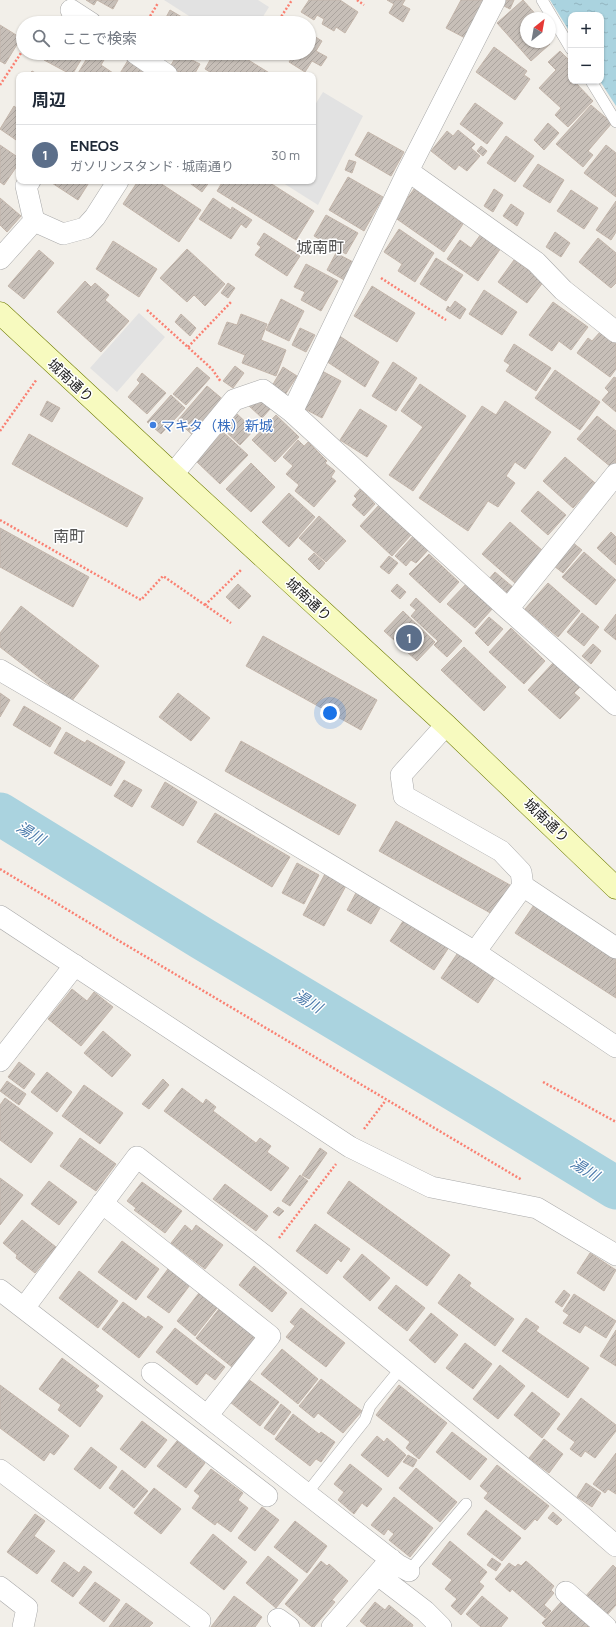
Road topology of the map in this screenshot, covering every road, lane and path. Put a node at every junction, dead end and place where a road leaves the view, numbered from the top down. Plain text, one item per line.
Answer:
1 (292, 0) edge
2 (357, 0) edge
3 (495, 0) edge
4 (542, 0) edge
5 (158, 3) dead end
6 (364, 5) dead end
7 (71, 10) dead end
8 (80, 16) edge
9 (150, 16) edge
10 (282, 16) edge
11 (570, 48) edge
12 (16, 60) edge
13 (145, 60) edge
14 (163, 72) edge
15 (593, 84) edge
16 (0, 85) edge
17 (616, 122) edge
18 (408, 171) junction
19 (28, 184) edge
20 (116, 184) edge
21 (34, 221) junction
22 (0, 259) edge
23 (362, 266) junction
24 (232, 301) dead end
25 (147, 310) dead end
26 (0, 314) edge
27 (446, 320) dead end
28 (616, 332) edge
29 (188, 347) junction
30 (50, 360) junction
31 (234, 400) junction
32 (292, 412) junction
33 (0, 431) edge
34 (173, 474) junction
35 (616, 474) edge
36 (0, 520) edge
37 (259, 553) junction
38 (205, 605) junction
39 (508, 610) junction
40 (231, 623) dead end
41 (0, 670) edge
42 (616, 705) edge
43 (446, 725) junction
44 (0, 869) edge
45 (523, 886) junction
46 (616, 888) edge
47 (0, 916) edge
48 (616, 948) edge
49 (475, 952) junction
50 (75, 965) junction
51 (616, 1047) edge
52 (0, 1061) edge
53 (543, 1082) dead end
54 (386, 1100) junction
55 (616, 1122) edge
56 (350, 1147) junction
57 (523, 1180) dead end
58 (102, 1203) junction
59 (616, 1255) edge
60 (265, 1256) junction
61 (0, 1290) edge
62 (24, 1308) junction
63 (402, 1368) junction
64 (152, 1373) dead end
65 (208, 1416) junction
66 (0, 1470) edge
67 (307, 1493) junction
68 (267, 1496) dead end
69 (466, 1504) dead end
70 (616, 1546) edge
71 (391, 1559) junction
72 (409, 1571) joint
73 (378, 1575) junction
74 (0, 1588) edge
75 (566, 1592) dead end
76 (200, 1621) dead end
77 (432, 1624) edge
78 (23, 1627) edge
79 (332, 1627) edge
80 (606, 1627) edge

1 - 10 path
2 - 6 path
3 - 18 street
4 - 11 lane
5 - 9 path
7 - 8 street
12 - 16 path
13 - 14 street
15 - 17 lane
18 - 23 street
18 - 28 street
19 - 21 street
20 - 21 street
21 - 22 street
23 - 27 path
23 - 32 street
24 - 29 path
25 - 29 path
26 - 30 street, 城南通り
29 - 31 path
30 - 33 path
30 - 34 street, 城南通り
31 - 32 street
31 - 34 street
32 - 39 street
34 - 37 street, 城南通り
35 - 39 street
36 - 38 path
37 - 38 path
37 - 43 street, 城南通り
38 - 40 path
39 - 42 street
41 - 49 street
43 - 45 street
43 - 46 street, 城南通り
44 - 54 path
45 - 48 street
45 - 49 street
47 - 50 street
49 - 51 street
50 - 52 street
50 - 56 street
53 - 55 path
54 - 56 path
54 - 57 path
56 - 59 street
56 - 60 path
58 - 60 street
58 - 62 street
58 - 65 street
60 - 63 street
61 - 62 street
62 - 68 street
63 - 67 lane
63 - 70 street
64 - 65 street
65 - 67 street
66 - 76 street
67 - 71 street
69 - 72 lane
71 - 72 street
71 - 73 street
73 - 77 street
73 - 79 street
74 - 78 street
75 - 80 street

